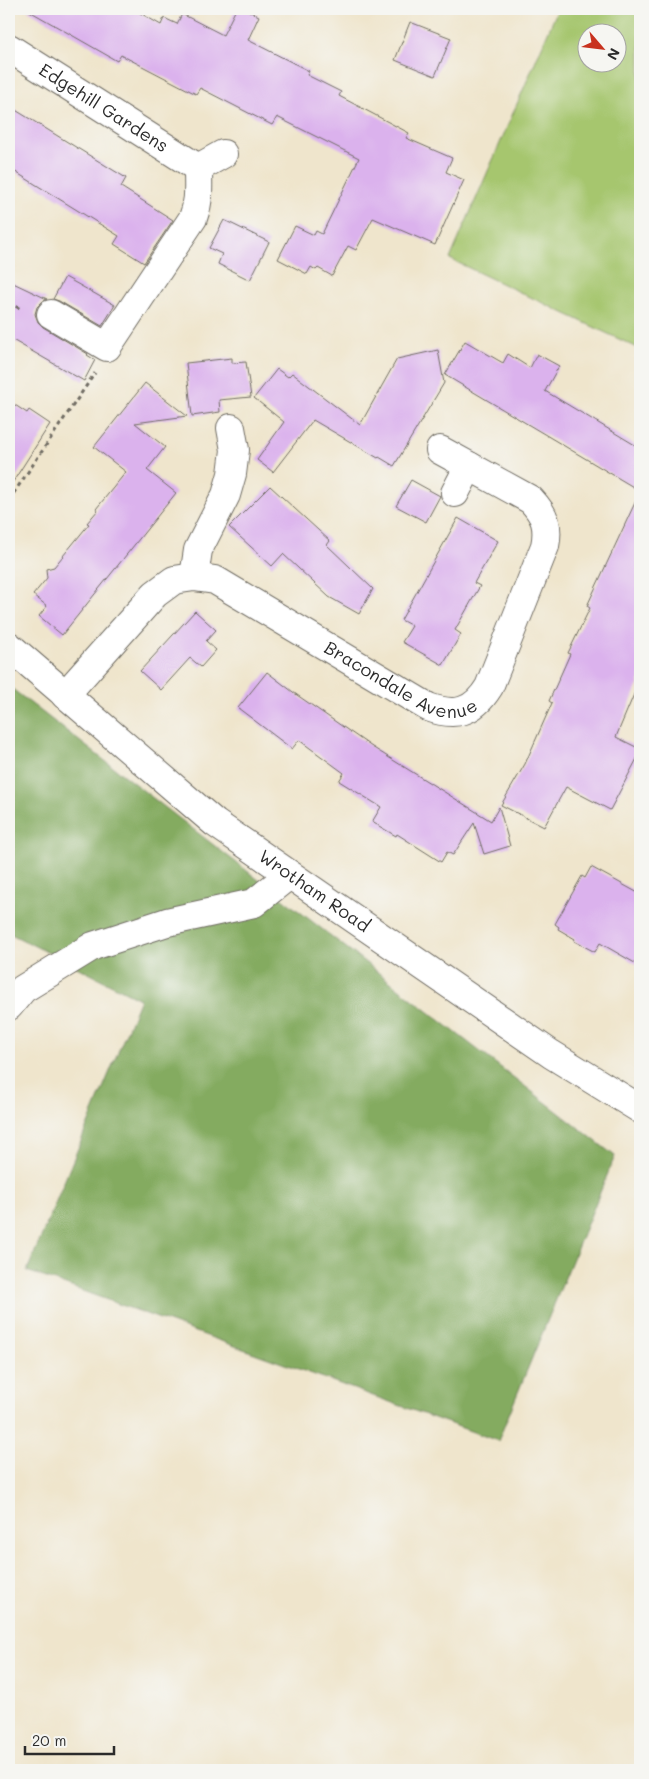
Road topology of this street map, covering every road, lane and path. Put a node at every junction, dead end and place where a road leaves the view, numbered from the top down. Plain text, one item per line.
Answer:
1 (9, 48) edge
2 (223, 154) dead end
3 (199, 182) junction
4 (51, 314) dead end
5 (106, 347) junction
6 (231, 428) dead end
7 (440, 450) dead end
8 (469, 466) junction
9 (455, 492) dead end
10 (9, 500) edge
11 (194, 577) junction
12 (9, 646) edge
13 (65, 695) junction
14 (289, 875) junction
15 (9, 1006) edge
16 (640, 1109) edge

1 - 3 street, Edgehill Gardens
2 - 3 street
3 - 5 street
4 - 5 street
5 - 10 path
6 - 11 street
7 - 8 street, Bracondale Avenue
8 - 9 street
8 - 11 street, Bracondale Avenue
11 - 13 street, Bracondale Avenue
12 - 13 street, Wrotham Road
13 - 14 street, Wrotham Road
14 - 15 street
14 - 16 street, Wrotham Road

